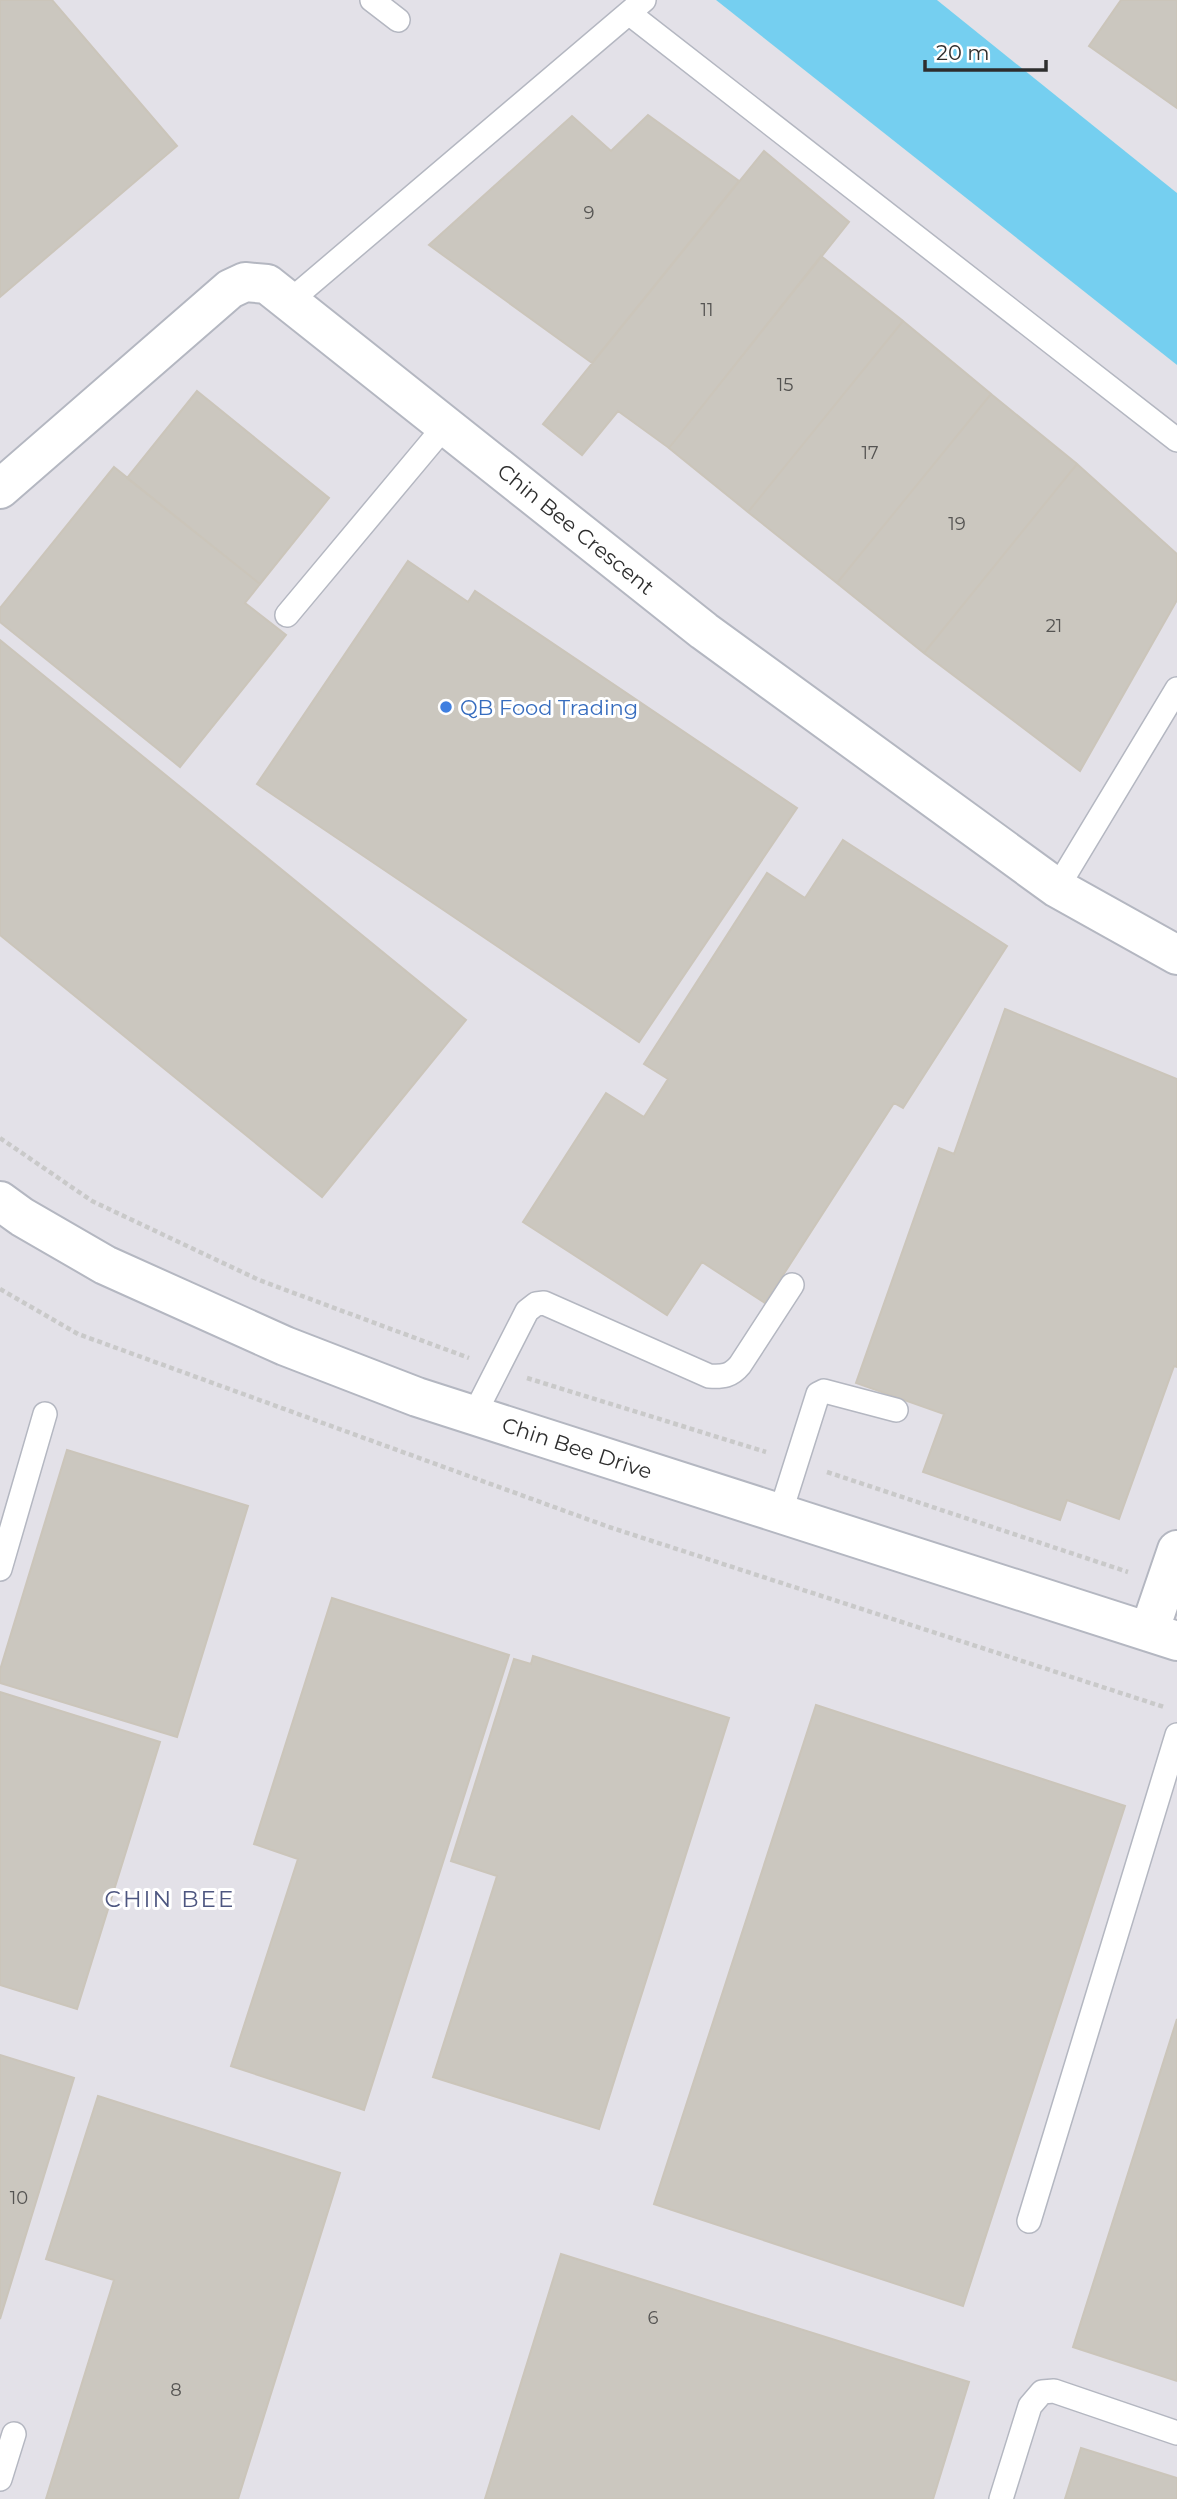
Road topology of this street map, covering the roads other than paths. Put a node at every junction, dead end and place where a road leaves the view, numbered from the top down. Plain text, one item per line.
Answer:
1 (372, 0) edge
2 (637, 7) edge
3 (398, 20) dead end
4 (291, 300) junction
5 (445, 426) junction
6 (1177, 440) edge
7 (0, 489) edge
8 (286, 615) dead end
9 (1177, 689) edge
10 (1057, 888) junction
11 (1177, 955) edge
12 (0, 1201) edge
13 (792, 1285) dead end
14 (896, 1410) dead end
15 (45, 1414) dead end
16 (474, 1415) junction
17 (780, 1514) junction
18 (1171, 1567) edge
19 (0, 1569) edge
20 (1163, 1636) edge
21 (1177, 1735) edge
22 (1029, 2221) dead end
23 (1177, 2432) edge
24 (14, 2434) dead end
25 (0, 2479) edge
26 (1002, 2499) edge

1 - 3 lane
2 - 4 lane
2 - 6 lane
4 - 5 street, Chin Bee Crescent
4 - 7 street, Chin Bee Crescent
5 - 8 lane
5 - 10 street, Chin Bee Crescent
9 - 10 lane
10 - 11 street, Chin Bee Crescent
12 - 16 street, Chin Bee Drive
13 - 16 lane
14 - 17 lane
15 - 19 lane
16 - 17 street, Chin Bee Drive
17 - 20 street, Chin Bee Drive
18 - 20 street
21 - 22 lane
23 - 26 lane
24 - 25 lane

